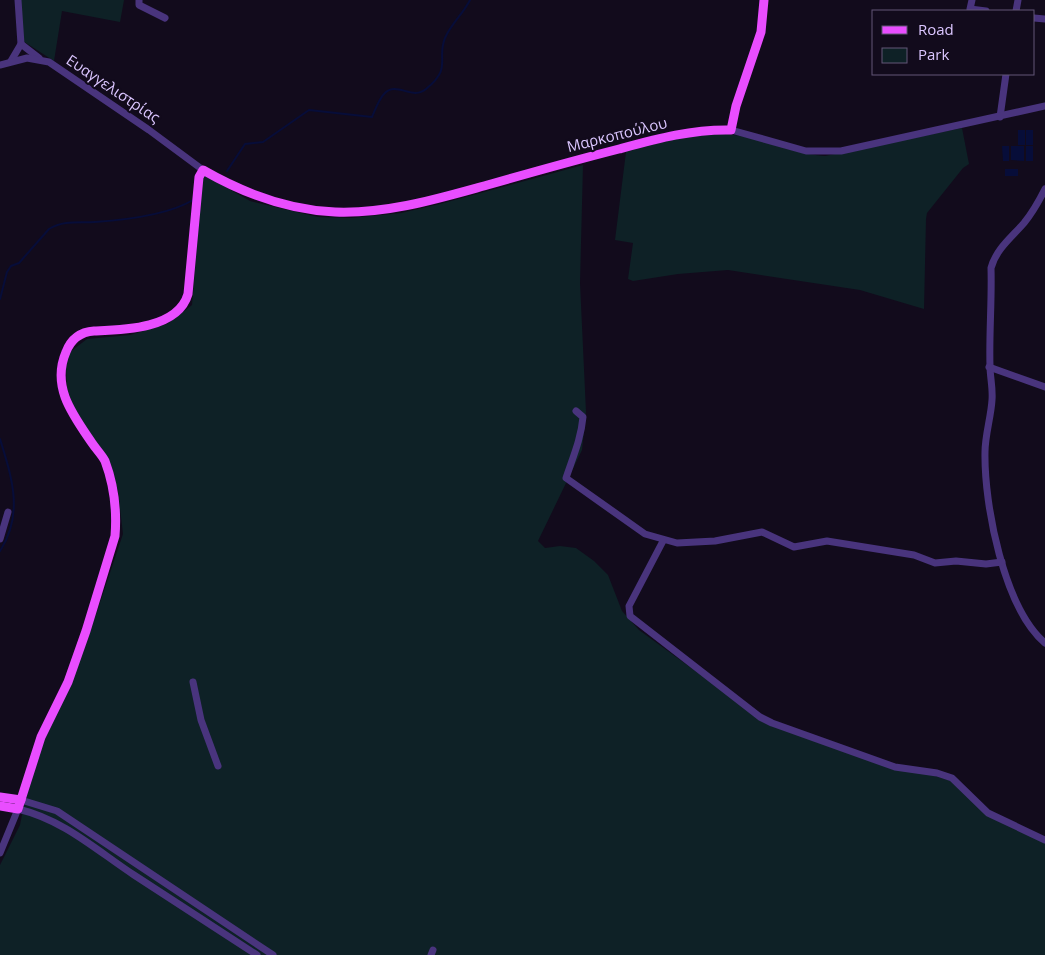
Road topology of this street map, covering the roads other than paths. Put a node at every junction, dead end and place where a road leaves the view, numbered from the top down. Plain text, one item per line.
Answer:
1 (18, 0) edge
2 (139, 0) edge
3 (764, 0) edge
4 (972, 0) edge
5 (978, 10) edge
6 (165, 18) dead end
7 (20, 44) junction
8 (41, 60) junction
9 (11, 61) junction
10 (0, 65) edge
11 (1006, 75) edge
12 (1045, 106) edge
13 (1000, 117) junction
14 (730, 130) junction
15 (202, 170) junction
16 (1045, 189) edge
17 (990, 367) junction
18 (1045, 387) edge
19 (576, 411) dead end
20 (8, 512) dead end
21 (0, 539) edge
22 (663, 540) junction
23 (1002, 562) junction
24 (1045, 643) edge
25 (193, 682) dead end
26 (218, 766) dead end
27 (0, 797) edge
28 (20, 805) junction
29 (0, 806) edge
30 (1045, 840) edge
31 (0, 853) edge
32 (178, 892) junction
33 (173, 899) junction
34 (257, 955) edge
35 (273, 955) edge

1 - 7 street
2 - 6 street
3 - 14 main road
4 - 5 street
7 - 8 street
7 - 9 street
8 - 9 street, Ευαγγελιστρίας
8 - 15 street, Ευαγγελιστρίας
9 - 10 street, Ευαγγελιστρίας
11 - 13 street
12 - 13 street, Μαρκοπούλου
13 - 14 street, Μαρκοπούλου
14 - 15 main road, Μαρκοπούλου
15 - 28 main road
16 - 17 street
17 - 18 street
17 - 23 street
19 - 22 street
20 - 21 street
22 - 23 street
22 - 30 street
23 - 24 street
25 - 26 street
27 - 28 main road
28 - 29 main road
28 - 31 street
28 - 32 street
28 - 33 street
32 - 33 street
32 - 35 street
33 - 34 street

